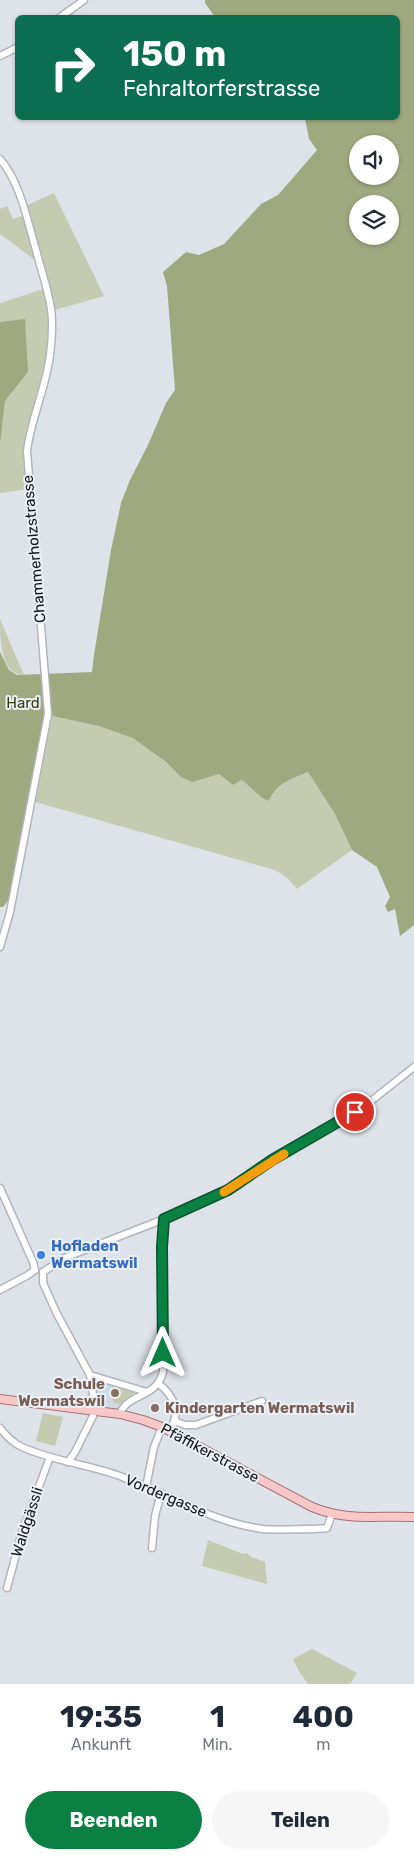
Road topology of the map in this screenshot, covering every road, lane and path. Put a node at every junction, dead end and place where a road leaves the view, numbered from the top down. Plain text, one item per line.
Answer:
1 (84, 0) edge
2 (63, 15) edge
3 (15, 48) edge
4 (0, 56) edge
5 (0, 159) edge
6 (0, 947) edge
7 (414, 1068) edge
8 (0, 1188) edge
9 (164, 1219) junction
10 (35, 1270) junction
11 (43, 1272) junction
12 (0, 1290) edge
13 (90, 1375) junction
14 (159, 1384) junction
15 (138, 1388) junction
16 (147, 1392) junction
17 (136, 1398) junction
18 (0, 1399) edge
19 (262, 1401) dead end
20 (94, 1411) junction
21 (120, 1414) junction
22 (174, 1421) junction
23 (0, 1428) edge
24 (166, 1429) junction
25 (75, 1452) junction
26 (50, 1457) junction
27 (68, 1462) junction
28 (81, 1465) junction
29 (146, 1487) junction
30 (161, 1493) junction
31 (332, 1514) junction
32 (414, 1517) edge
33 (152, 1548) dead end
34 (7, 1588) dead end

1 - 2 street
3 - 4 street
5 - 6 street, Chammerholzstrasse
7 - 9 street
8 - 10 street
9 - 11 street
9 - 14 street
10 - 11 street
10 - 12 street
11 - 13 street
13 - 15 street
13 - 20 street
14 - 16 street
14 - 22 street
15 - 16 street
15 - 17 street
16 - 17 street
17 - 21 street
18 - 20 main road, Pfäffikerstrasse
19 - 22 street
20 - 21 main road, Pfäffikerstrasse
20 - 25 street
21 - 24 main road, Pfäffikerstrasse
22 - 24 street
23 - 26 street, Vordergasse
24 - 29 street
24 - 31 main road, Pfäffikerstrasse
25 - 27 street
25 - 28 street
26 - 27 street, Vordergasse
26 - 34 street, Waldgässli
27 - 28 street, Vordergasse
28 - 29 street, Vordergasse
29 - 30 street, Vordergasse
30 - 31 street, Vordergasse
30 - 33 street
31 - 32 main road, Pfäffikerstrasse

